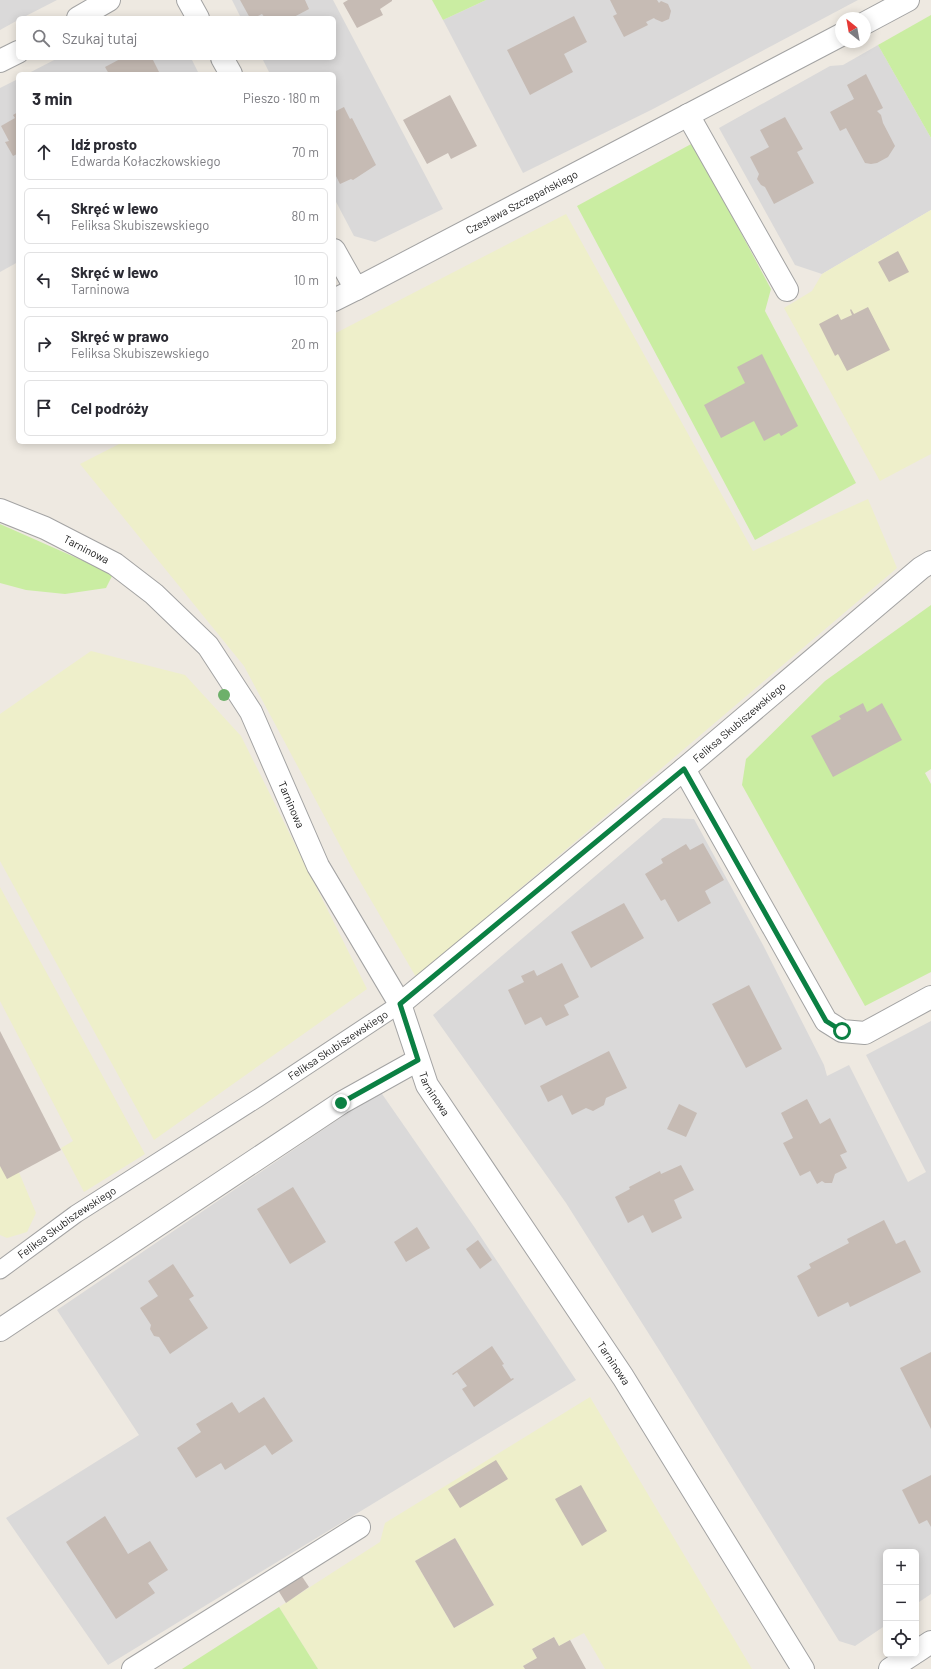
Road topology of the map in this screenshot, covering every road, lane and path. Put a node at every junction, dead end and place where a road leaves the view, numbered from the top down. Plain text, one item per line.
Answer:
1 (109, 0) edge
2 (188, 0) edge
3 (908, 0) edge
4 (81, 16) edge
5 (197, 16) edge
6 (871, 19) edge
7 (835, 38) edge
8 (16, 53) edge
9 (223, 60) edge
10 (0, 61) edge
11 (230, 72) edge
12 (688, 115) junction
13 (336, 254) edge
14 (356, 289) junction
15 (787, 290) dead end
16 (336, 299) edge
17 (0, 510) edge
18 (931, 562) edge
19 (684, 769) junction
20 (931, 998) edge
21 (400, 1004) junction
22 (418, 1060) junction
23 (0, 1270) edge
24 (0, 1330) edge
25 (359, 1527) dead end
26 (931, 1642) edge
27 (919, 1650) edge
28 (908, 1657) edge
29 (133, 1669) edge
30 (803, 1669) edge
31 (890, 1669) edge

1 - 4 street
2 - 5 street
3 - 6 street
7 - 12 street, Czesława Szczepańskiego
8 - 10 street
9 - 11 street
12 - 14 street, Czesława Szczepańskiego
12 - 15 street
13 - 14 street
14 - 16 street, Czesława Szczepańskiego
17 - 21 street, Tarninowa
18 - 19 street, Feliksa Skubiszewskiego
19 - 20 street
19 - 21 street, Feliksa Skubiszewskiego
21 - 22 street, Tarninowa
21 - 23 lane, Feliksa Skubiszewskiego
22 - 24 street
22 - 30 street, Tarninowa
25 - 29 street
26 - 27 street
28 - 31 street

